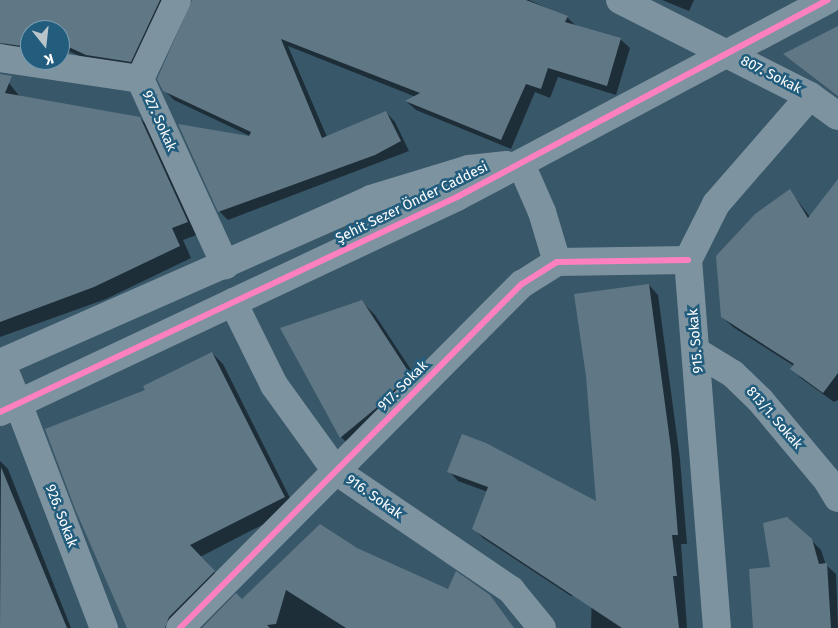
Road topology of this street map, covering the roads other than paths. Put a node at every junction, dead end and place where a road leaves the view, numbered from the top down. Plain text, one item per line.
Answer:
1 (177, 0) edge
2 (620, 0) edge
3 (828, 0) edge
4 (727, 53) junction
5 (0, 58) edge
6 (140, 79) junction
7 (810, 96) junction
8 (838, 116) edge
9 (521, 164) junction
10 (688, 260) junction
11 (557, 262) junction
12 (225, 264) junction
13 (233, 302) junction
14 (697, 352) junction
15 (0, 361) edge
16 (9, 408) edge
17 (336, 471) junction
18 (838, 498) edge
19 (104, 628) edge
20 (180, 628) edge
21 (542, 628) edge
22 (717, 628) edge

1 - 6 street
2 - 4 street, 807. Sokak
3 - 4 street, Şehit Sezer Önder Caddesi
4 - 7 street, 807. Sokak
4 - 9 street, Şehit Sezer Önder Caddesi
5 - 6 street, 927. Sokak
6 - 12 street, 927. Sokak
7 - 8 street, 807. Sokak
7 - 10 street
9 - 11 street
9 - 12 street, Şehit Sezer Önder Caddesi
9 - 13 street, Şehit Sezer Önder Caddesi
10 - 11 street
10 - 14 street, 915. Sokak
11 - 17 street, 917. Sokak
12 - 15 street, Şehit Sezer Önder Caddesi
13 - 16 street, Şehit Sezer Önder Caddesi
13 - 17 street, 916. Sokak
14 - 18 street, 813/1. Sokak
14 - 22 street, 915. Sokak
15 - 16 street, 926. Sokak
16 - 19 street, 926. Sokak
17 - 20 street, 917. Sokak
17 - 21 street, 916. Sokak

